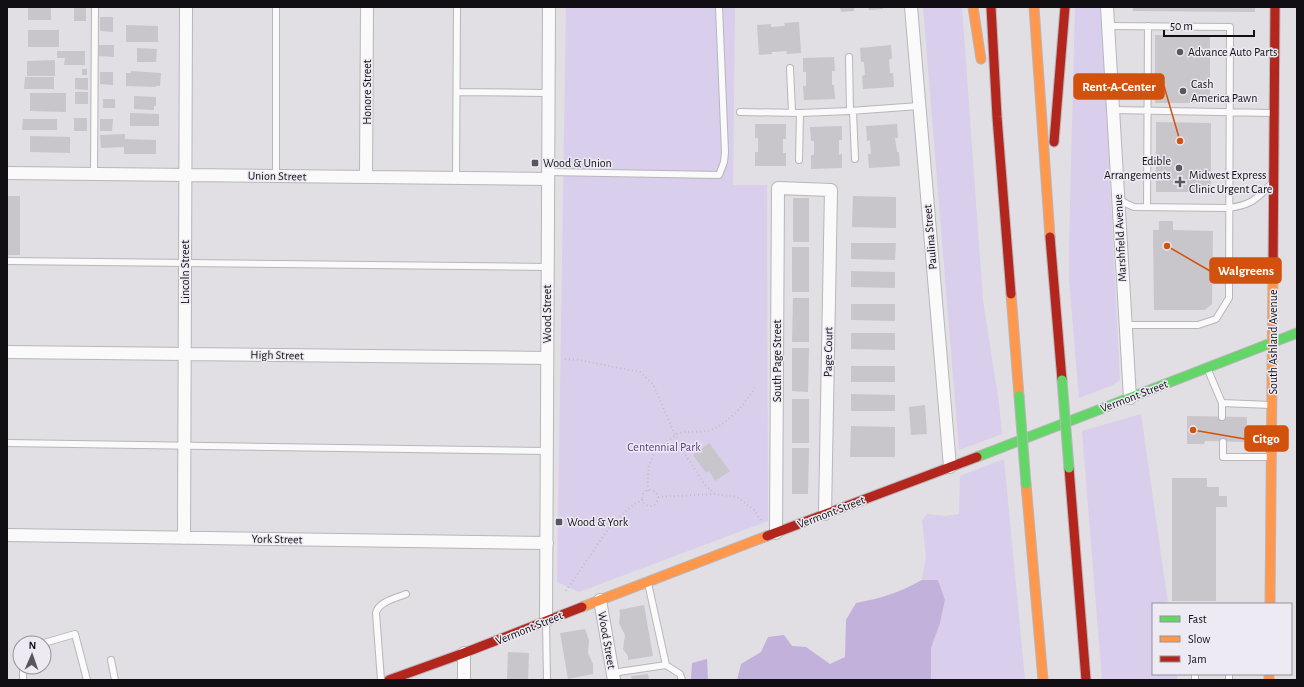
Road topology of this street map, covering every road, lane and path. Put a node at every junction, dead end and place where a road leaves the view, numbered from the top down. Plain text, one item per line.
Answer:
1 (95, 7) edge
2 (186, 7) edge
3 (276, 7) edge
4 (367, 7) edge
5 (457, 7) edge
6 (549, 7) edge
7 (719, 7) edge
8 (911, 7) edge
9 (973, 7) edge
10 (991, 7) edge
11 (1034, 7) edge
12 (1065, 7) edge
13 (1107, 7) edge
14 (1274, 7) edge
15 (1108, 26) junction
16 (1148, 26) junction
17 (849, 57) dead end
18 (790, 68) dead end
19 (983, 71) dead end
20 (457, 92) junction
21 (548, 93) junction
22 (919, 106) junction
23 (988, 110) dead end
24 (1113, 110) junction
25 (1147, 110) junction
26 (851, 111) junction
27 (740, 112) dead end
28 (792, 112) junction
29 (1230, 112) junction
30 (800, 113) junction
31 (1274, 113) junction
32 (855, 159) dead end
33 (799, 160) dead end
34 (7, 173) edge
35 (94, 174) junction
36 (185, 175) junction
37 (276, 176) junction
38 (548, 176) junction
39 (366, 177) junction
40 (456, 178) junction
41 (1274, 181) junction
42 (831, 190) joint
43 (1118, 198) junction
44 (1147, 207) junction
45 (1229, 208) junction
46 (1048, 215) junction
47 (7, 261) edge
48 (185, 262) junction
49 (548, 267) junction
50 (1010, 291) junction
51 (1125, 325) junction
52 (1297, 333) edge
53 (1273, 343) junction
54 (7, 352) edge
55 (184, 354) junction
56 (547, 358) junction
57 (565, 359) dead end
58 (1207, 368) junction
59 (755, 388) dead end
60 (1130, 398) junction
61 (1222, 402) junction
62 (1273, 405) junction
63 (1222, 416) dead end
64 (676, 435) junction
65 (1223, 442) dead end
66 (7, 443) edge
67 (184, 446) junction
68 (547, 450) junction
69 (1272, 457) junction
70 (950, 467) junction
71 (648, 491) junction
72 (715, 494) junction
73 (658, 497) junction
74 (643, 500) junction
75 (825, 514) junction
76 (762, 522) dead end
77 (776, 533) junction
78 (7, 535) edge
79 (184, 538) junction
80 (547, 543) junction
81 (648, 582) junction
82 (566, 591) dead end
83 (406, 594) dead end
84 (600, 600) junction
85 (1270, 603) edge
86 (546, 620) junction
87 (52, 641) edge
88 (464, 653) junction
89 (111, 660) dead end
90 (666, 665) junction
91 (613, 676) edge
92 (87, 680) edge
93 (115, 680) edge
94 (381, 680) edge
95 (389, 680) edge
96 (464, 680) edge
97 (547, 680) edge
98 (682, 680) edge
99 (1043, 680) edge
100 (1086, 680) edge

1 - 35 lane
2 - 36 street, Lincoln Street
3 - 37 lane
4 - 39 street, Honore Street
5 - 20 lane
6 - 21 street, Wood Street
7 - 38 lane
8 - 22 street, Paulina Street
9 - 19 main road
10 - 50 main road
11 - 46 main road
12 - 46 main road
13 - 15 street, Marshfield Avenue
14 - 31 main road, South Ashland Avenue
15 - 16 lane
15 - 24 street, Marshfield Avenue
16 - 25 lane
16 - 29 lane
17 - 26 lane
18 - 28 lane
20 - 21 lane
20 - 40 lane
21 - 38 street, Wood Street
22 - 26 lane
22 - 70 street, Paulina Street
23 - 50 main road
24 - 25 lane
24 - 43 street, Marshfield Avenue
25 - 29 lane
25 - 44 lane
26 - 30 lane
26 - 32 lane
27 - 28 lane
28 - 30 lane
29 - 31 lane
29 - 45 lane
30 - 33 lane
31 - 41 main road, South Ashland Avenue
34 - 35 street, Union Street
35 - 36 street, Union Street
36 - 37 street, Union Street
36 - 48 street, Lincoln Street
37 - 39 street, Union Street
38 - 40 street, Union Street
38 - 49 street, Wood Street
39 - 40 street, Union Street
41 - 45 lane
41 - 53 main road, South Ashland Avenue
42 - 75 street, Page Court
42 - 77 street, South Page Street
43 - 44 lane
43 - 51 street, Marshfield Avenue
44 - 45 lane
45 - 51 lane
46 - 100 main road, bridge
47 - 48 lane
48 - 49 lane
48 - 55 street, Lincoln Street
49 - 56 street, Wood Street
50 - 99 main road, bridge
51 - 60 street, Marshfield Avenue
52 - 53 main road, Vermont Street
53 - 58 main road, Vermont Street
53 - 62 main road, South Ashland Avenue
54 - 55 street, High Street
55 - 56 street, High Street
55 - 67 street, Lincoln Street
56 - 68 street, Wood Street
57 - 64 path
58 - 60 main road, Vermont Street
58 - 61 lane
59 - 64 path
60 - 70 main road, Vermont Street
61 - 62 lane
61 - 63 lane
62 - 69 main road, South Ashland Avenue
64 - 71 path
64 - 72 path
65 - 69 lane
66 - 67 lane
67 - 68 lane
67 - 79 street, Lincoln Street
68 - 80 street, Wood Street
69 - 85 main road, South Ashland Avenue
70 - 75 main road, Vermont Street
71 - 73 path
71 - 74 path
72 - 73 path
72 - 76 path
73 - 74 path
74 - 82 path
75 - 77 main road, Vermont Street
77 - 81 main road, Vermont Street
78 - 79 street, York Street
79 - 80 street, York Street
80 - 86 street, Wood Street
81 - 84 main road, Vermont Street
81 - 90 lane
83 - 94 lane
84 - 86 main road, Vermont Street
84 - 91 street, Wood Street
86 - 88 main road, Vermont Street
86 - 97 lane
87 - 92 lane
88 - 95 main road, Vermont Street
88 - 96 street
89 - 93 lane
90 - 91 lane
90 - 98 lane

